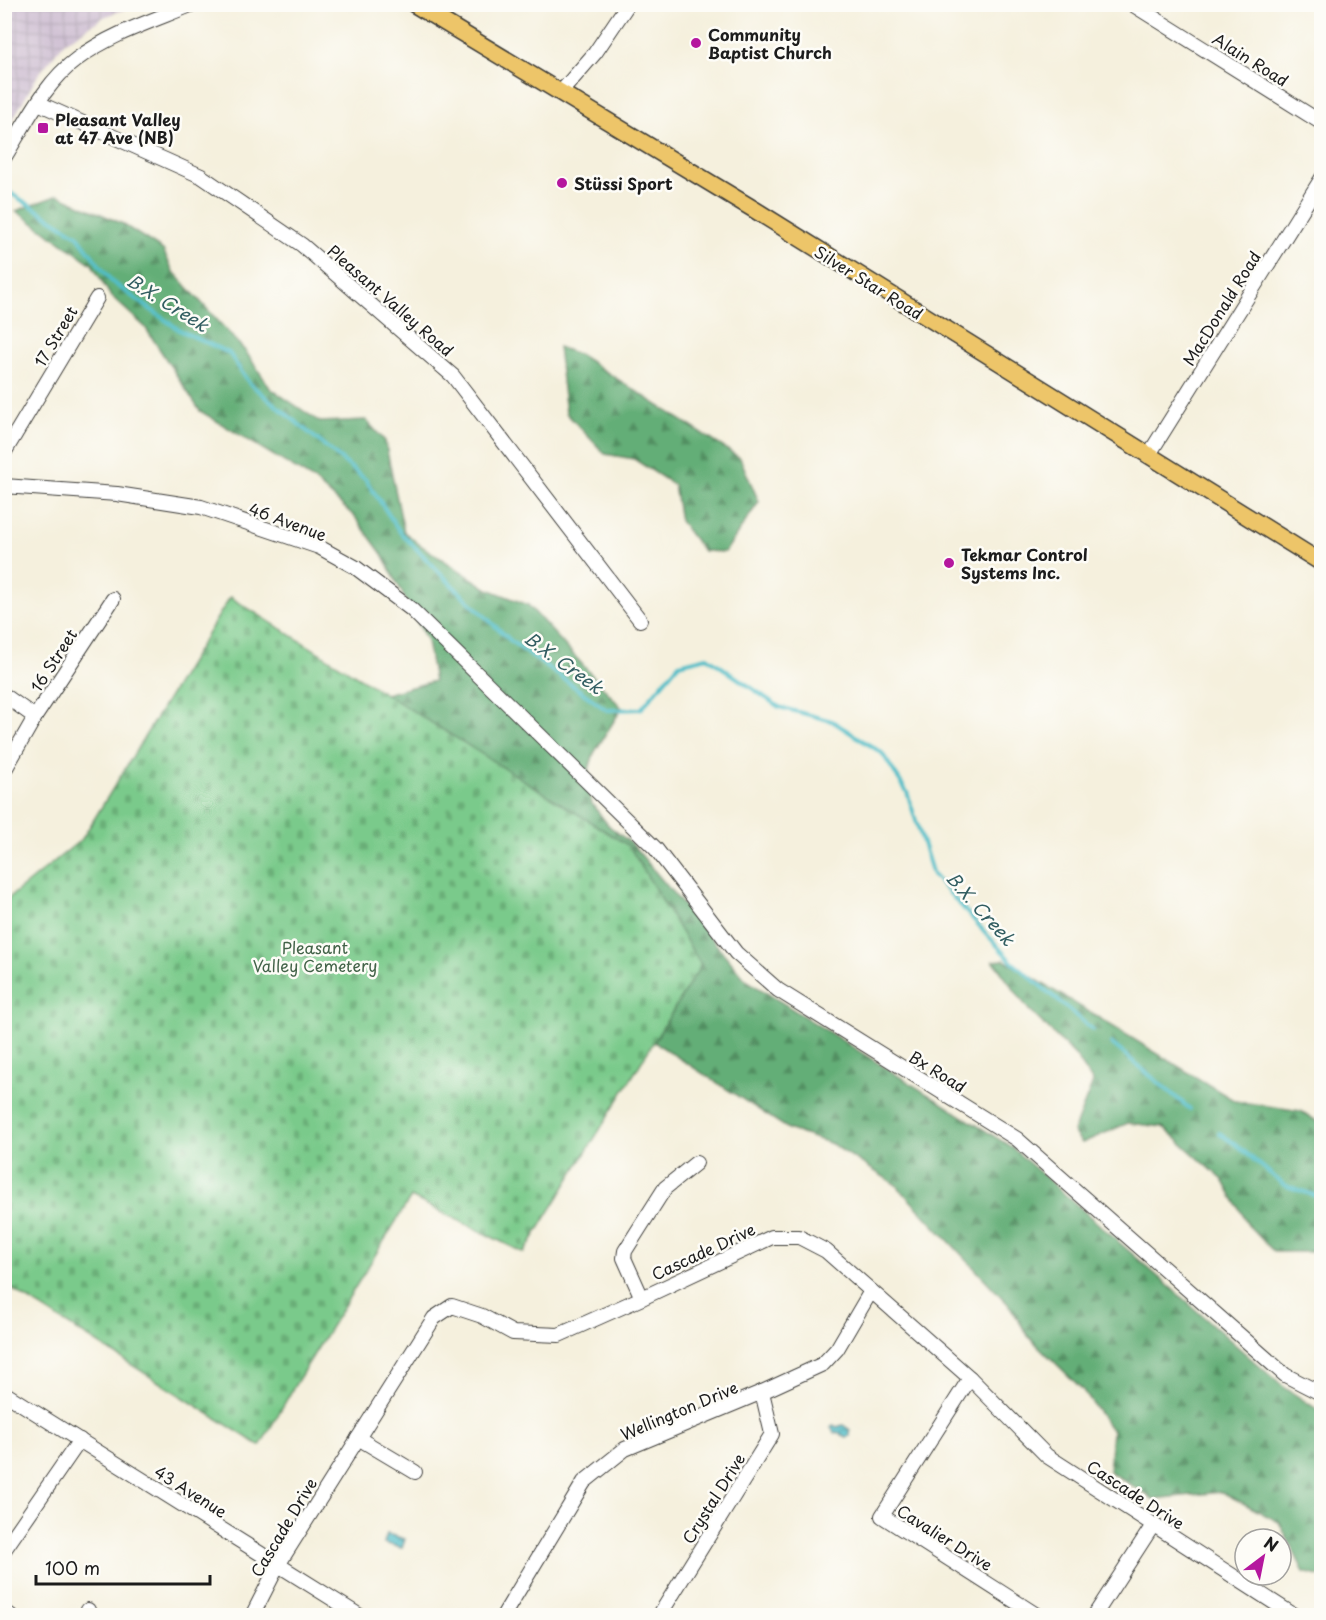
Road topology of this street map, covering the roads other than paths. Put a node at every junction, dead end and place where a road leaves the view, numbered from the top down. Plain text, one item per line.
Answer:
1 (193, 4) edge
2 (414, 4) edge
3 (628, 4) edge
4 (1132, 4) edge
5 (561, 93) junction
6 (38, 103) junction
7 (1322, 123) edge
8 (4, 158) edge
9 (1322, 178) edge
10 (97, 298) dead end
11 (4, 453) edge
12 (1148, 456) junction
13 (4, 486) edge
14 (1322, 563) edge
15 (113, 599) dead end
16 (640, 620) dead end
17 (4, 695) edge
18 (35, 717) junction
19 (559, 754) joint
20 (4, 771) edge
21 (696, 1163) dead end
22 (871, 1292) junction
23 (642, 1298) junction
24 (970, 1378) junction
25 (762, 1392) junction
26 (4, 1393) edge
27 (1322, 1394) edge
28 (358, 1438) junction
29 (80, 1440) junction
30 (415, 1472) dead end
31 (1153, 1524) junction
32 (4, 1550) edge
33 (278, 1565) junction
34 (4, 1611) edge
35 (11, 1616) edge
36 (252, 1616) edge
37 (360, 1616) edge
38 (503, 1616) edge
39 (659, 1616) edge
40 (1038, 1616) edge
41 (1094, 1616) edge
42 (1295, 1616) edge

1 - 6 street
2 - 5 main road, Silver Star Road
3 - 5 street
4 - 7 street, Alain Road
5 - 12 main road, Silver Star Road
6 - 8 street
6 - 16 street, Pleasant Valley Road
9 - 12 street, MacDonald Road
10 - 11 street, 17 Street
12 - 14 main road, Silver Star Road
13 - 19 street, 46 Avenue
15 - 18 street, 16 Street
17 - 18 street
18 - 20 street, 16 Street
19 - 27 street, Bx Road
21 - 23 street
22 - 23 street, Cascade Drive
22 - 24 street, Cascade Drive
22 - 25 street, Wellington Drive
23 - 28 street, Cascade Drive
24 - 31 street, Cascade Drive
24 - 40 street, Cavalier Drive
25 - 38 street, Wellington Drive
25 - 39 street, Crystal Drive
26 - 29 street, 43 Avenue
28 - 30 street
28 - 33 street, Cascade Drive
29 - 32 street
29 - 33 street, 43 Avenue
31 - 41 street
31 - 42 street, Cascade Drive
33 - 36 street, Cascade Drive
33 - 37 street, 43 Avenue
34 - 35 street

